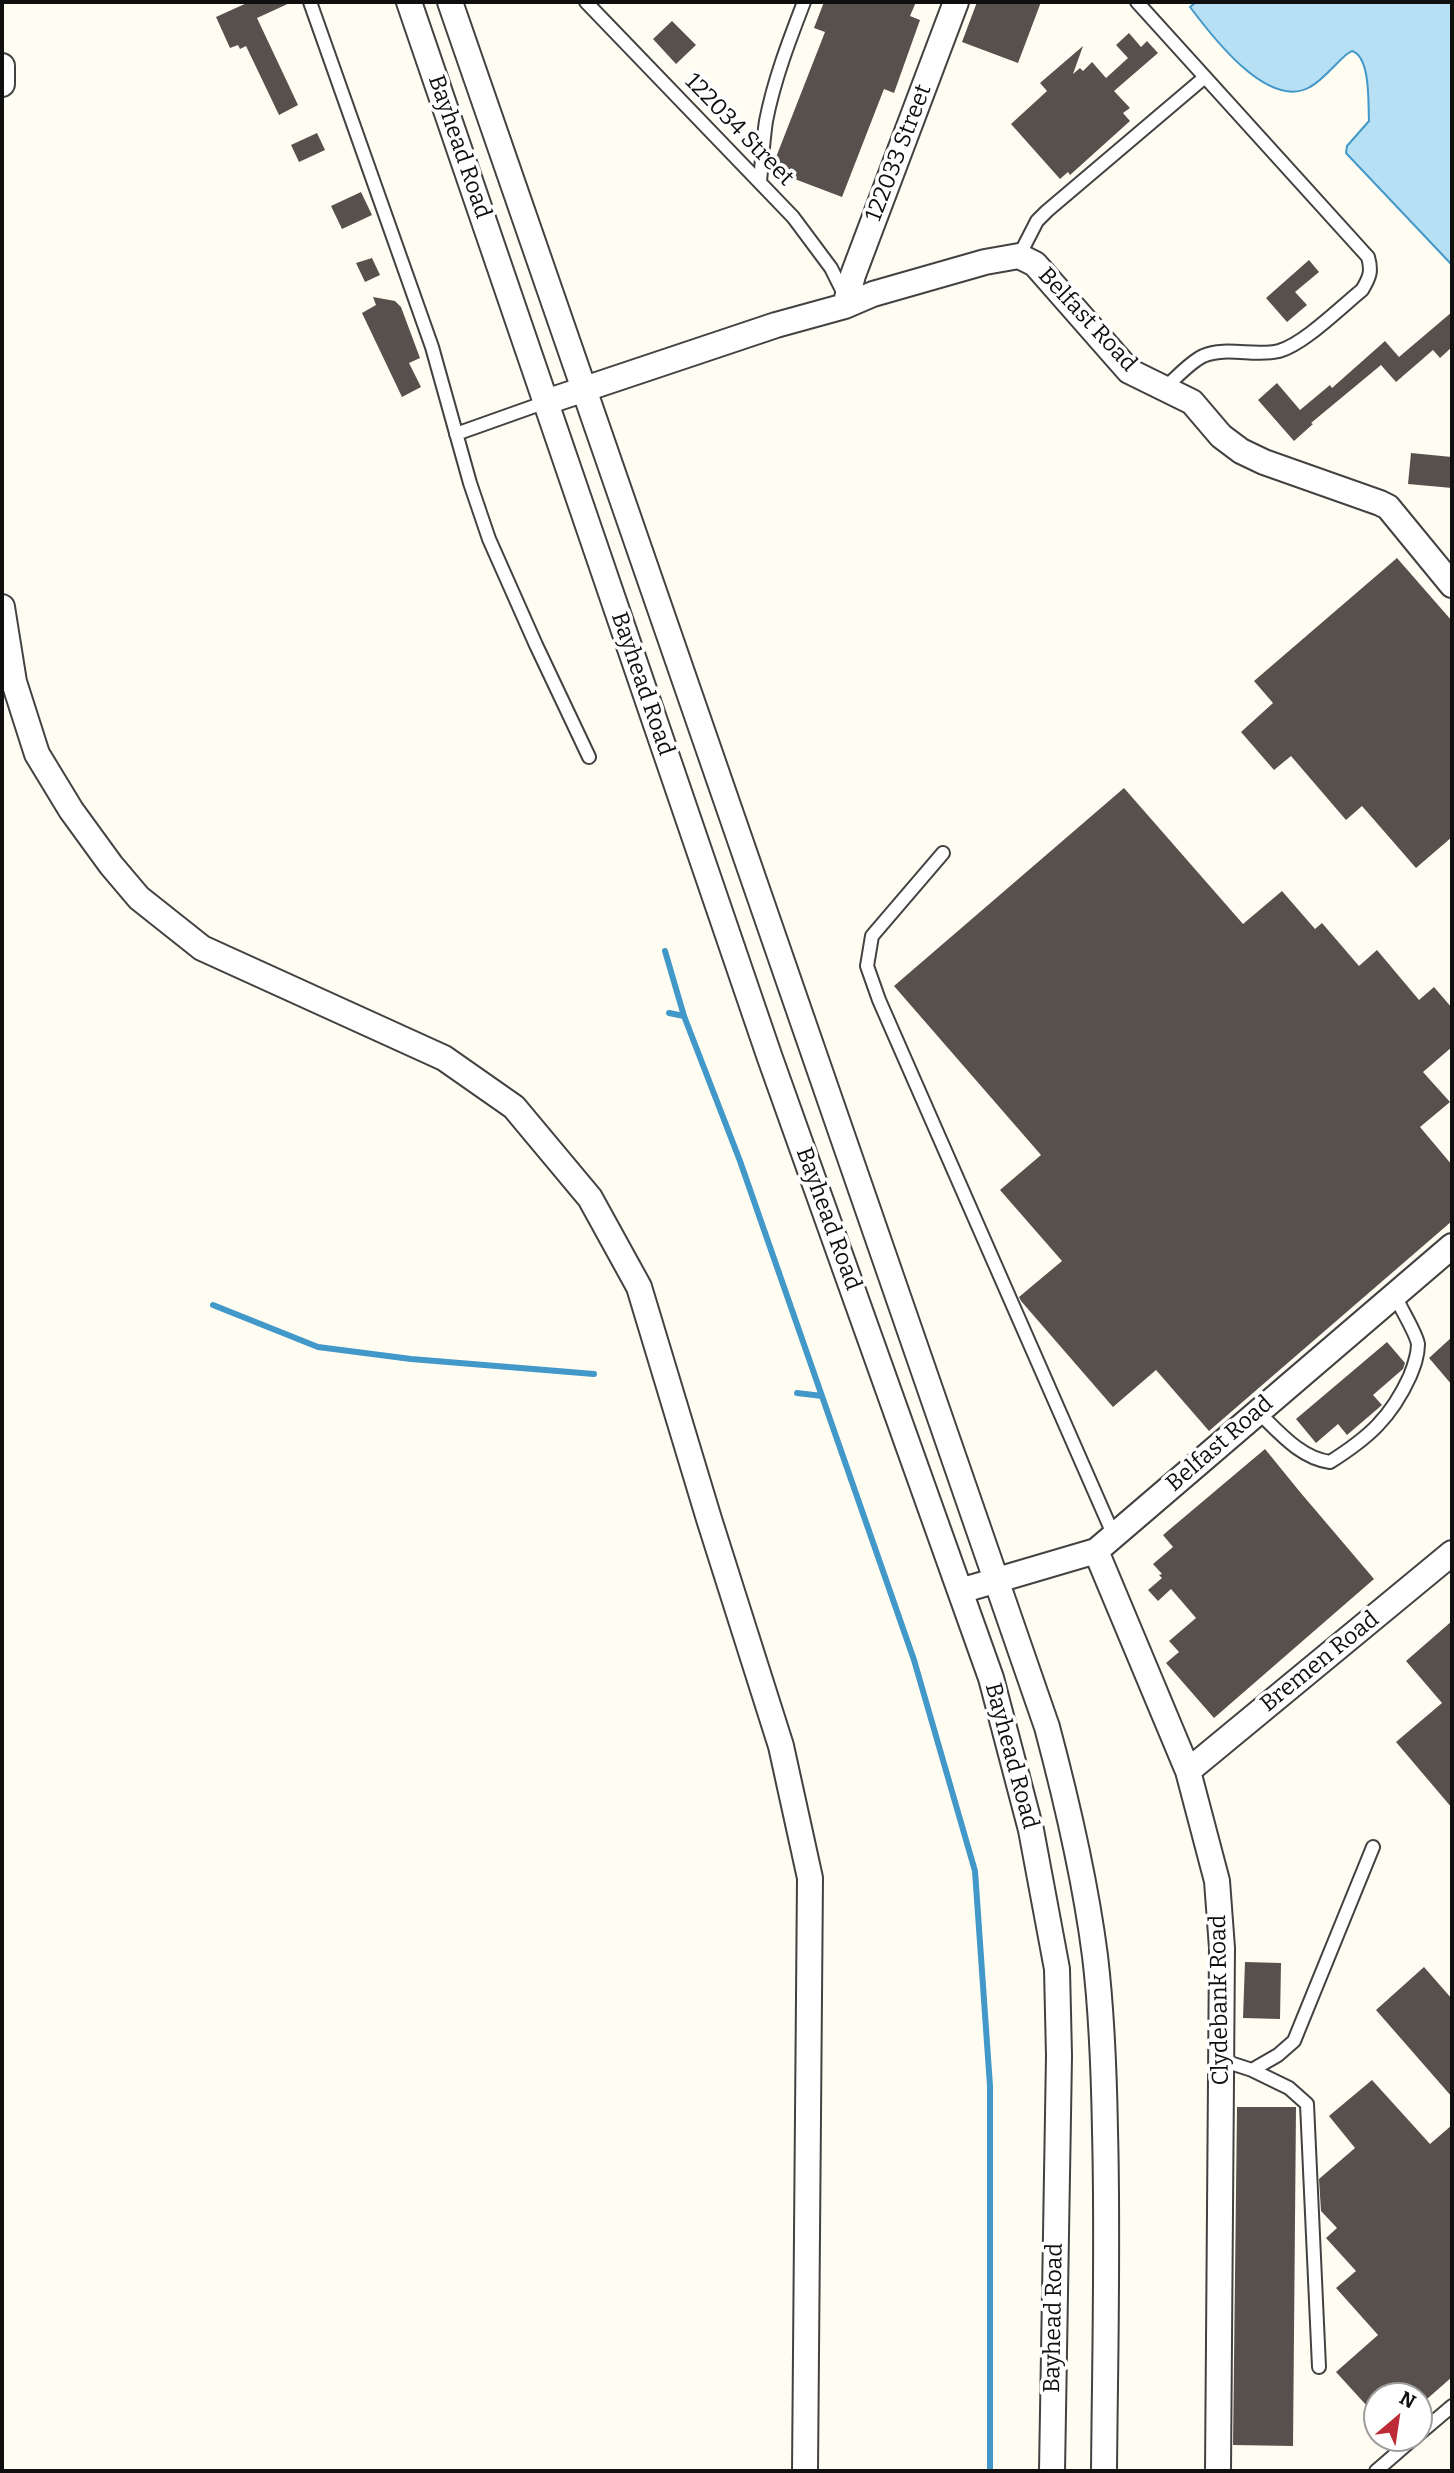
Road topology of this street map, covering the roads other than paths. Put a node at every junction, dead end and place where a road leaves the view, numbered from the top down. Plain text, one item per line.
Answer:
1 (310, 2) edge
2 (409, 2) edge
3 (450, 2) edge
4 (586, 2) edge
5 (804, 2) edge
6 (956, 2) edge
7 (1137, 2) edge
8 (2, 66) edge
9 (1205, 77) junction
10 (2, 84) edge
11 (760, 181) junction
12 (1020, 256) junction
13 (846, 302) junction
14 (1165, 387) junction
15 (584, 391) junction
16 (546, 402) junction
17 (456, 434) junction
18 (1452, 585) edge
19 (2, 607) edge
20 (589, 757) dead end
21 (943, 853) dead end
22 (1452, 1246) edge
23 (1395, 1295) junction
24 (1258, 1412) junction
25 (1105, 1543) junction
26 (1452, 1553) edge
27 (996, 1581) junction
28 (960, 1591) junction
29 (1188, 1770) junction
30 (1373, 1847) dead end
31 (1221, 2060) junction
32 (1252, 2070) junction
33 (1319, 2367) dead end
34 (1452, 2406) edge
35 (1433, 2422) edge
36 (1398, 2452) edge
37 (805, 2471) edge
38 (1052, 2471) edge
39 (1104, 2471) edge
40 (1219, 2471) edge
41 (1376, 2471) edge

1 - 17 lane
2 - 16 street, Bayhead Road
3 - 15 street, Bayhead Road
4 - 11 lane, 122034 Street
5 - 11 lane
6 - 13 street, 122033 Street
7 - 9 lane
8 - 10 street
9 - 12 lane
9 - 14 lane
11 - 13 lane, 122034 Street
12 - 13 street, Belfast Road
12 - 14 street, Belfast Road
13 - 15 street, Belfast Road
14 - 18 street, Belfast Road
15 - 16 street, Belfast Road
15 - 27 street, Bayhead Road
16 - 17 lane
16 - 28 street, Bayhead Road
17 - 20 lane
19 - 37 street
21 - 25 lane
22 - 23 street, Belfast Road
23 - 24 street, Belfast Road
23 - 24 lane
24 - 25 street, Belfast Road
25 - 27 street, Belfast Road
25 - 29 street, Clydebank Road
26 - 29 street, Bremen Road
27 - 28 street, Belfast Road
27 - 39 street, Bayhead Road
28 - 38 street, Bayhead Road
29 - 31 street, Clydebank Road
30 - 32 lane
31 - 32 lane
31 - 40 street, Clydebank Road
32 - 33 lane
34 - 35 lane
36 - 41 lane

